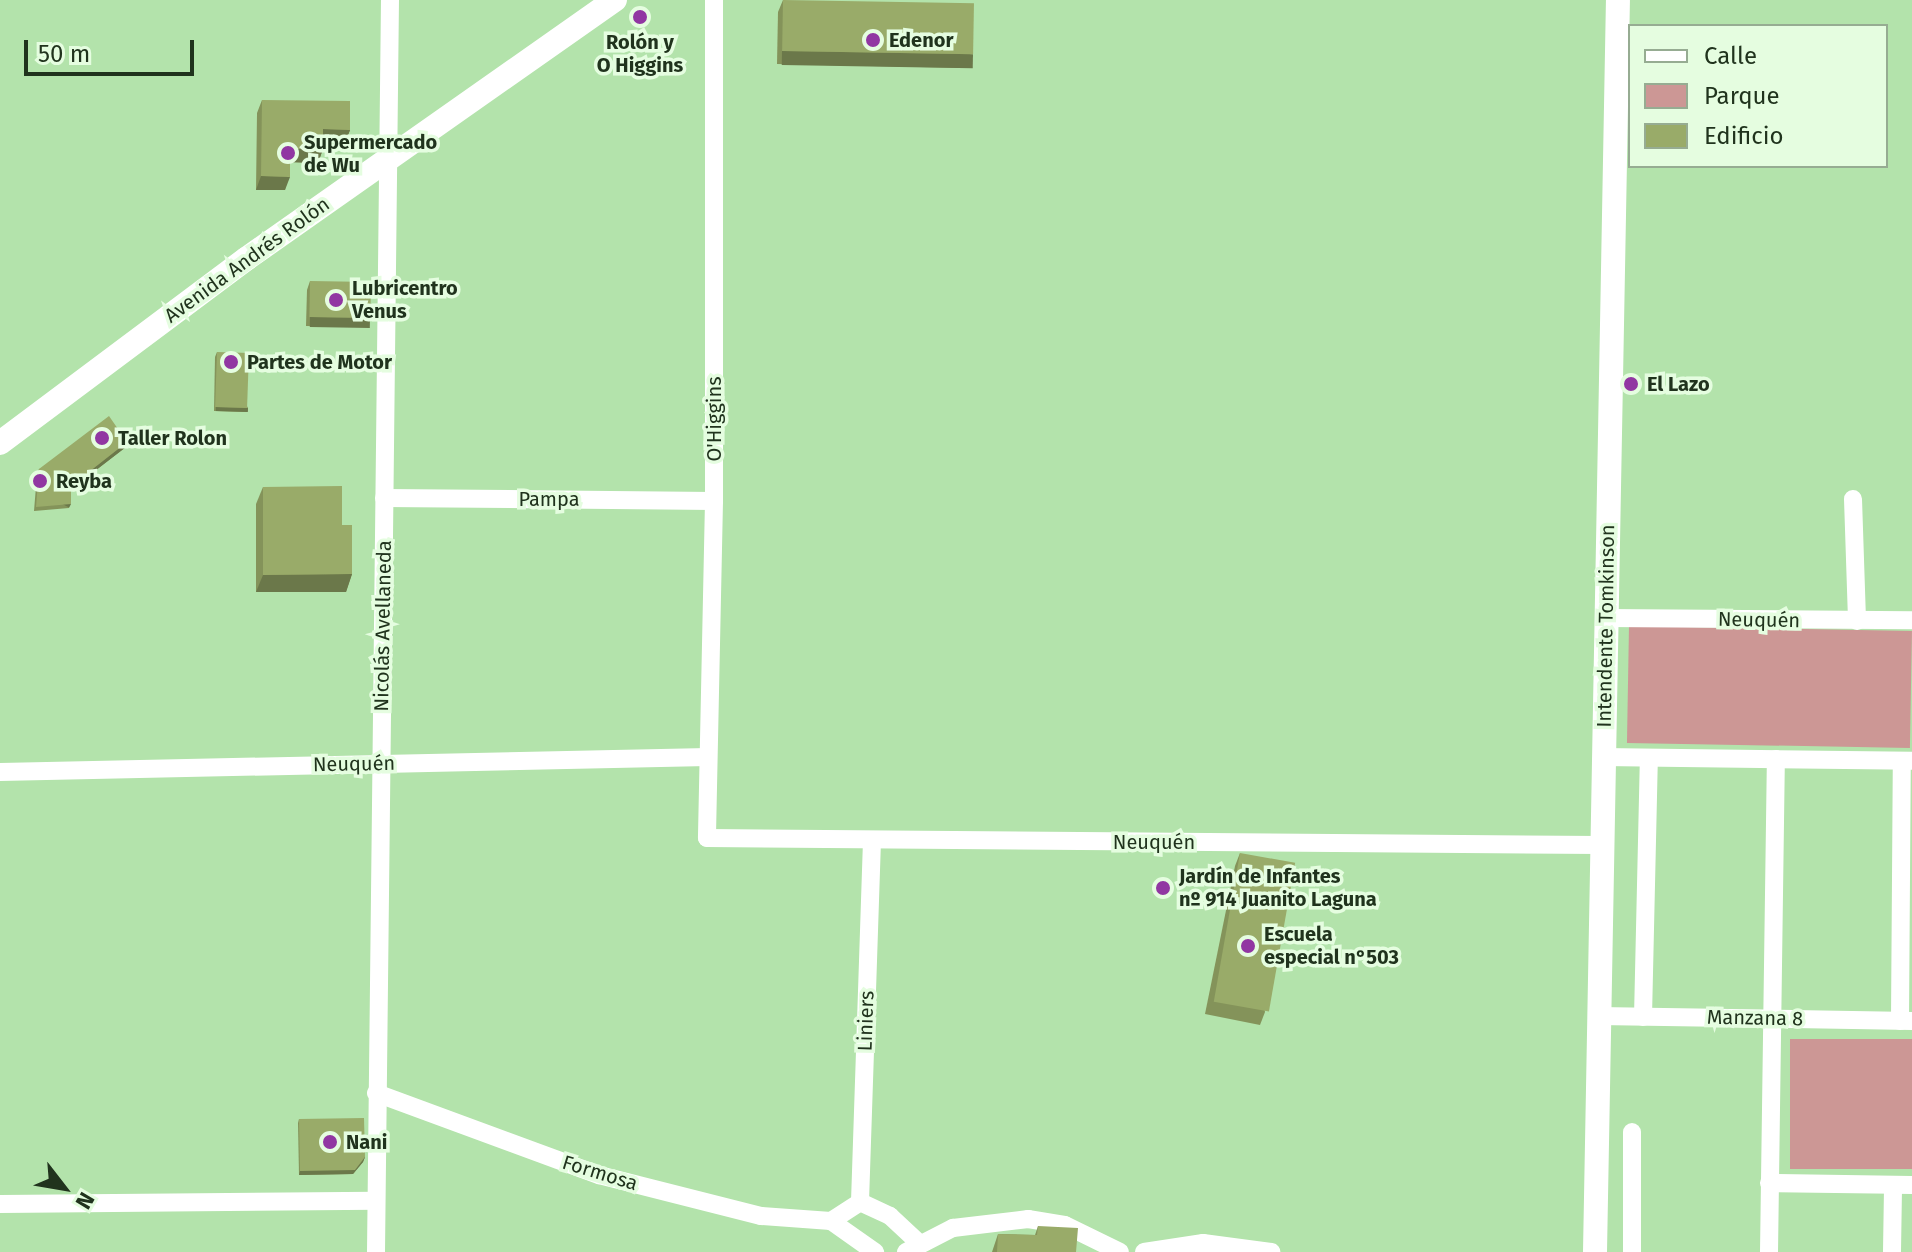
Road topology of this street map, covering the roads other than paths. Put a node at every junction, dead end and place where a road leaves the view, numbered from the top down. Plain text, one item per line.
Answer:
1 (390, 0) edge
2 (615, 0) edge
3 (714, 0) edge
4 (1618, 0) edge
5 (387, 160) junction
6 (0, 443) edge
7 (384, 498) junction
8 (1853, 499) dead end
9 (714, 501) junction
10 (1606, 618) junction
11 (1912, 620) edge
12 (1857, 621) junction
13 (708, 757) junction
14 (1602, 757) junction
15 (1649, 758) junction
16 (1776, 759) junction
17 (1907, 761) edge
18 (381, 764) junction
19 (0, 772) edge
20 (707, 838) joint
21 (872, 841) junction
22 (1601, 845) junction
23 (1598, 1016) junction
24 (1643, 1017) junction
25 (1773, 1018) junction
26 (1906, 1021) edge
27 (376, 1093) junction
28 (1632, 1132) dead end
29 (1769, 1183) junction
30 (1893, 1185) junction
31 (1912, 1185) edge
32 (376, 1201) junction
33 (860, 1202) junction
34 (0, 1204) edge
35 (831, 1221) junction
36 (912, 1248) edge
37 (376, 1252) edge
38 (875, 1252) edge
39 (1120, 1252) edge
40 (1144, 1252) edge
41 (1271, 1252) edge
42 (1595, 1252) edge
43 (1632, 1252) edge
44 (1769, 1252) edge
45 (1892, 1252) edge

1 - 5 street, Nicolás Avellaneda
2 - 5 street, Avenida Andrés Rolón
3 - 9 street, O'Higgins
4 - 10 street, Intendente Tomkinson
5 - 6 street, Avenida Andrés Rolón
5 - 7 street, Nicolás Avellaneda
7 - 9 street, Pampa
7 - 18 street, Nicolás Avellaneda
8 - 12 street
9 - 13 street, O'Higgins
10 - 12 street, Neuquén
10 - 14 street, Intendente Tomkinson
11 - 12 street, Neuquén
13 - 18 street, Neuquén
13 - 20 street, O'Higgins
14 - 15 street
14 - 22 street, Intendente Tomkinson
15 - 16 street
15 - 24 street
16 - 17 street
16 - 25 street
17 - 26 street
18 - 19 street, Neuquén
18 - 27 street, Nicolás Avellaneda
20 - 21 street, Neuquén
21 - 22 street, Neuquén
21 - 33 street, Liniers
22 - 23 street, Intendente Tomkinson
23 - 24 street, Manzana 8
23 - 42 street, Intendente Tomkinson
24 - 25 street, Manzana 8
25 - 26 street, Manzana 8
25 - 29 street
27 - 32 street, Nicolás Avellaneda
27 - 35 street, Formosa
28 - 43 street
29 - 30 street
29 - 44 street
30 - 31 street
30 - 45 street
32 - 34 street
32 - 37 street, Nicolás Avellaneda
33 - 35 street
33 - 36 street
35 - 38 street
36 - 39 street
40 - 41 street

